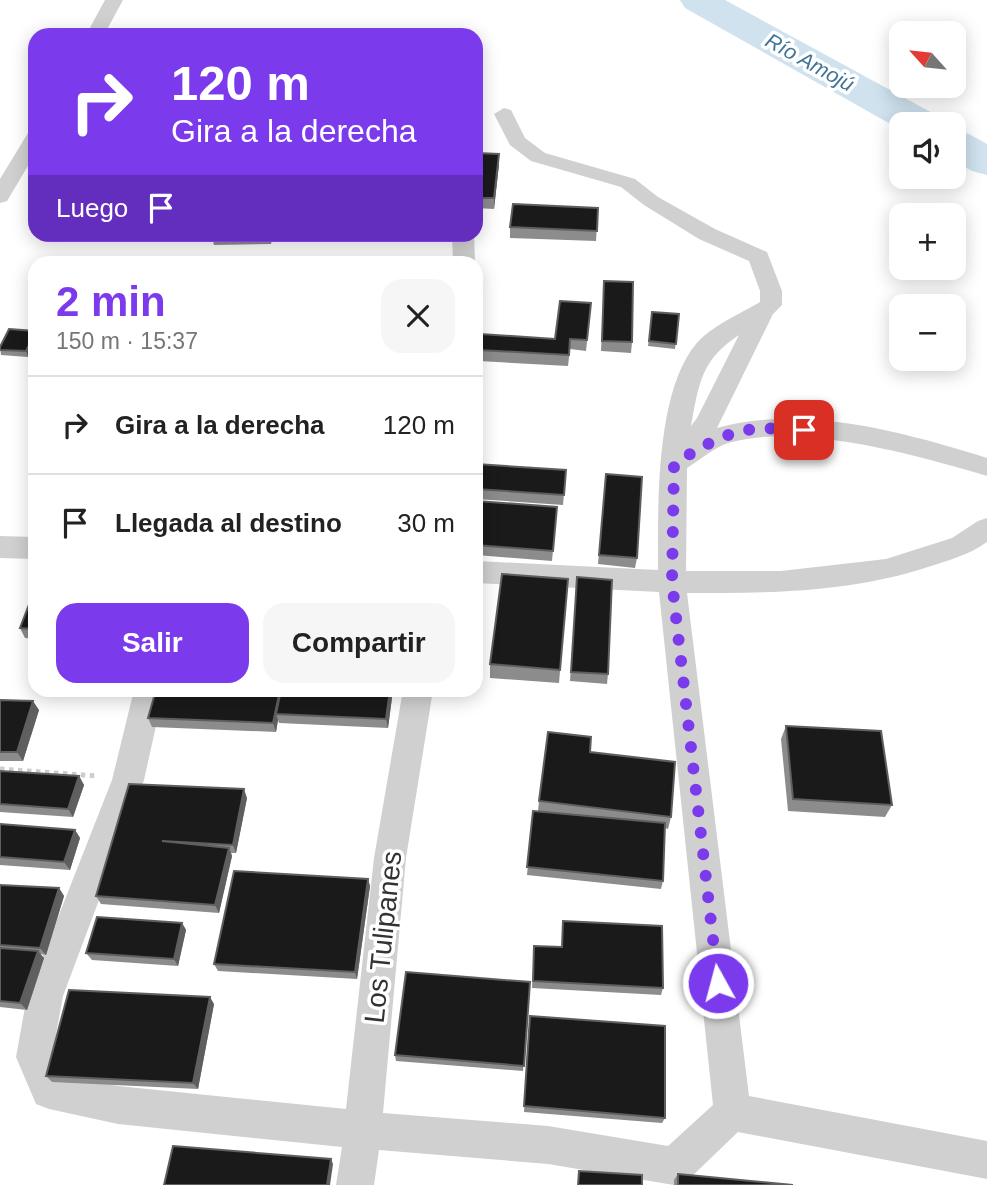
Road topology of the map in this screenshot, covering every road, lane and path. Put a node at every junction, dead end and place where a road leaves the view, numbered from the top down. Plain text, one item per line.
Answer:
1 (114, 0) edge
2 (99, 28) edge
3 (504, 114) dead end
4 (28, 149) edge
5 (0, 197) edge
6 (764, 310) junction
7 (674, 464) junction
8 (987, 467) edge
9 (987, 528) edge
10 (0, 547) edge
11 (28, 548) edge
12 (483, 572) edge
13 (672, 582) junction
14 (147, 697) edge
15 (417, 697) edge
16 (0, 769) edge
17 (128, 780) junction
18 (732, 1112) junction
19 (363, 1130) junction
20 (987, 1160) edge
21 (355, 1185) edge

1 - 2 street
3 - 6 street
4 - 5 street
6 - 7 street
6 - 7 street
7 - 8 street
7 - 13 street
9 - 13 street
10 - 11 street
12 - 13 street
13 - 18 street
14 - 17 street
15 - 19 street, Los Tulipanes
16 - 17 path
17 - 19 street
18 - 19 street
18 - 20 street
19 - 21 street, Los Tulipanes

